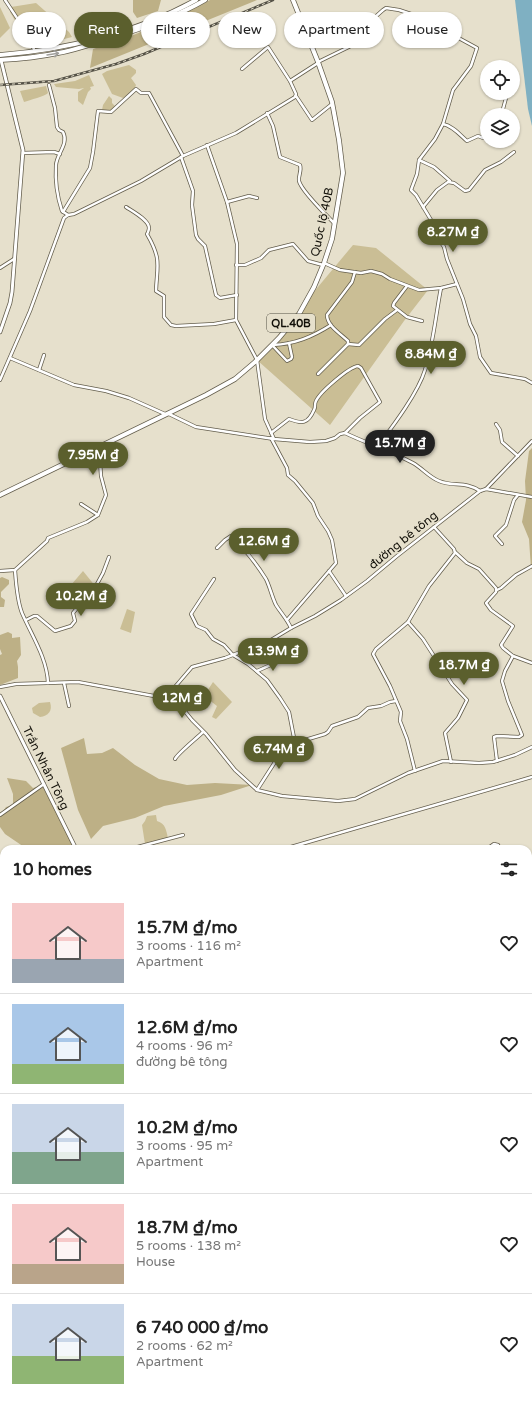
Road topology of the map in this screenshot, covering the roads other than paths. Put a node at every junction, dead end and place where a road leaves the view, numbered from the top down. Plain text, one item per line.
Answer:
1 (5, 0) edge
2 (196, 0) edge
3 (205, 0) edge
4 (293, 0) edge
5 (35, 51) junction
6 (0, 58) edge
7 (318, 63) junction
8 (242, 69) dead end
9 (290, 81) junction
10 (49, 85) dead end
11 (295, 96) junction
12 (333, 104) junction
13 (268, 113) junction
14 (443, 124) junction
15 (480, 137) edge
16 (207, 145) junction
17 (514, 152) dead end
18 (22, 154) junction
19 (60, 154) junction
20 (182, 156) junction
21 (419, 160) junction
22 (450, 181) junction
23 (257, 198) dead end
24 (228, 202) junction
25 (126, 207) dead end
26 (423, 207) junction
27 (63, 212) junction
28 (68, 215) junction
29 (334, 224) junction
30 (14, 259) junction
31 (324, 264) junction
32 (236, 265) junction
33 (0, 268) edge
34 (355, 272) junction
35 (458, 284) junction
36 (407, 286) junction
37 (441, 288) junction
38 (237, 295) junction
39 (397, 310) junction
40 (236, 320) junction
41 (422, 321) dead end
42 (331, 326) junction
43 (0, 332) edge
44 (289, 343) junction
45 (348, 344) junction
46 (272, 345) junction
47 (44, 355) dead end
48 (10, 358) junction
49 (256, 360) junction
50 (39, 370) junction
51 (318, 374) dead end
52 (0, 380) edge
53 (532, 383) edge
54 (167, 414) junction
55 (496, 424) dead end
56 (271, 433) junction
57 (345, 433) junction
58 (272, 438) junction
59 (532, 441) edge
60 (107, 444) junction
61 (378, 446) junction
62 (518, 456) junction
63 (486, 489) junction
64 (480, 491) junction
65 (0, 495) edge
66 (518, 495) junction
67 (532, 497) edge
68 (81, 504) dead end
69 (98, 515) junction
70 (434, 527) junction
71 (502, 544) dead end
72 (217, 548) dead end
73 (455, 552) junction
74 (109, 556) dead end
75 (532, 566) edge
76 (14, 570) junction
77 (0, 571) edge
78 (329, 571) junction
79 (214, 579) dead end
80 (497, 590) junction
81 (346, 596) junction
82 (26, 620) junction
83 (287, 620) junction
84 (408, 622) junction
85 (291, 628) junction
86 (232, 655) junction
87 (513, 656) junction
88 (282, 660) dead end
89 (532, 663) edge
90 (257, 671) junction
91 (48, 683) junction
92 (64, 683) junction
93 (0, 687) edge
94 (170, 693) junction
95 (0, 696) edge
96 (396, 701) junction
97 (69, 706) dead end
98 (203, 732) junction
99 (295, 743) junction
100 (532, 747) edge
101 (175, 759) dead end
102 (497, 761) junction
103 (451, 762) junction
104 (415, 771) junction
105 (532, 776) edge
106 (44, 784) junction
107 (256, 790) junction
108 (0, 815) edge
109 (183, 835) dead end
110 (74, 845) edge
111 (145, 845) edge
112 (298, 845) edge

1 - 5 street
2 - 5 highway
6 -> 3 highway
4 - 7 highway, Quốc lộ 40B / QL.40B
5 - 6 highway
6 - 18 street
7 - 9 street
7 - 12 highway, Quốc lộ 40B / QL.40B
7 - 14 street
8 - 9 street
9 - 11 street
10 - 19 street
11 - 12 street
11 - 13 street
12 - 29 highway, Quốc lộ 40B / QL.40B
13 - 16 street
13 - 29 street
14 - 15 street
14 - 21 street
16 - 20 street
16 - 24 street
17 - 22 street
18 - 19 street
18 - 30 street
19 - 27 street
20 - 27 street
20 - 28 street
20 - 38 street
21 - 22 street
21 - 26 street
22 - 26 street
23 - 24 street
24 - 32 street
25 - 40 street
26 - 35 street
27 - 28 street
28 - 48 street
29 - 31 highway, Quốc lộ 40B / QL.40B
30 - 33 street
30 - 43 street
31 - 32 street
31 - 34 street
31 - 46 highway, Quốc lộ 40B / QL.40B
32 - 38 street
34 - 36 street
34 - 42 street
35 - 37 street
35 - 53 street
36 - 37 street
36 - 39 street
37 - 61 street
38 - 40 street
39 - 41 street
39 - 45 street
40 - 49 street
42 - 44 street
42 - 45 street
44 - 46 street
44 - 46 street
45 - 51 street
46 - 49 highway, Quốc lộ 40B / QL.40B
47 - 50 street
48 - 50 street
48 - 52 street
49 - 54 highway, Quốc lộ 40B / QL.40B
49 - 56 street
50 - 54 street
54 - 58 street
54 - 60 highway, Quốc lộ 40B / QL.40B
55 - 62 street
56 - 57 street
56 - 58 street
57 - 58 street
57 - 61 street
58 - 78 street
59 - 62 street
60 - 65 highway, Quốc lộ 40B / QL.40B
60 - 69 street
61 - 64 street
62 - 63 street
63 - 64 street, đường bê tông
63 - 66 street, đường bê tông
64 - 70 street, đường bê tông
66 - 67 street, đường bê tông
66 - 71 street
68 - 69 street
69 - 76 street
70 - 73 street
70 - 81 street, đường bê tông
72 - 83 street
73 - 80 street
73 - 84 street
74 - 82 street
75 - 80 street
76 - 77 street
76 - 82 street
78 - 81 street
78 - 83 street
79 - 86 street
80 - 87 street
81 - 85 street, đường bê tông
82 - 91 street
83 - 85 street
84 - 96 street
84 - 103 street
85 - 86 street, đường bê tông
86 - 90 street
86 - 94 street, đường bê tông
87 - 89 street
87 - 102 street
88 - 90 street
90 - 99 street
91 - 92 street
91 - 93 street
92 - 94 street
92 - 97 street
94 - 98 street
95 - 106 street, Trần Nhân Tông
96 - 99 street
96 - 104 street
98 - 101 street
98 - 107 street
99 - 107 street
100 - 102 street
102 - 103 street
103 - 104 street
104 - 107 street
105 - 112 street
106 - 108 street
106 - 110 street, Trần Nhân Tông
109 - 111 street

